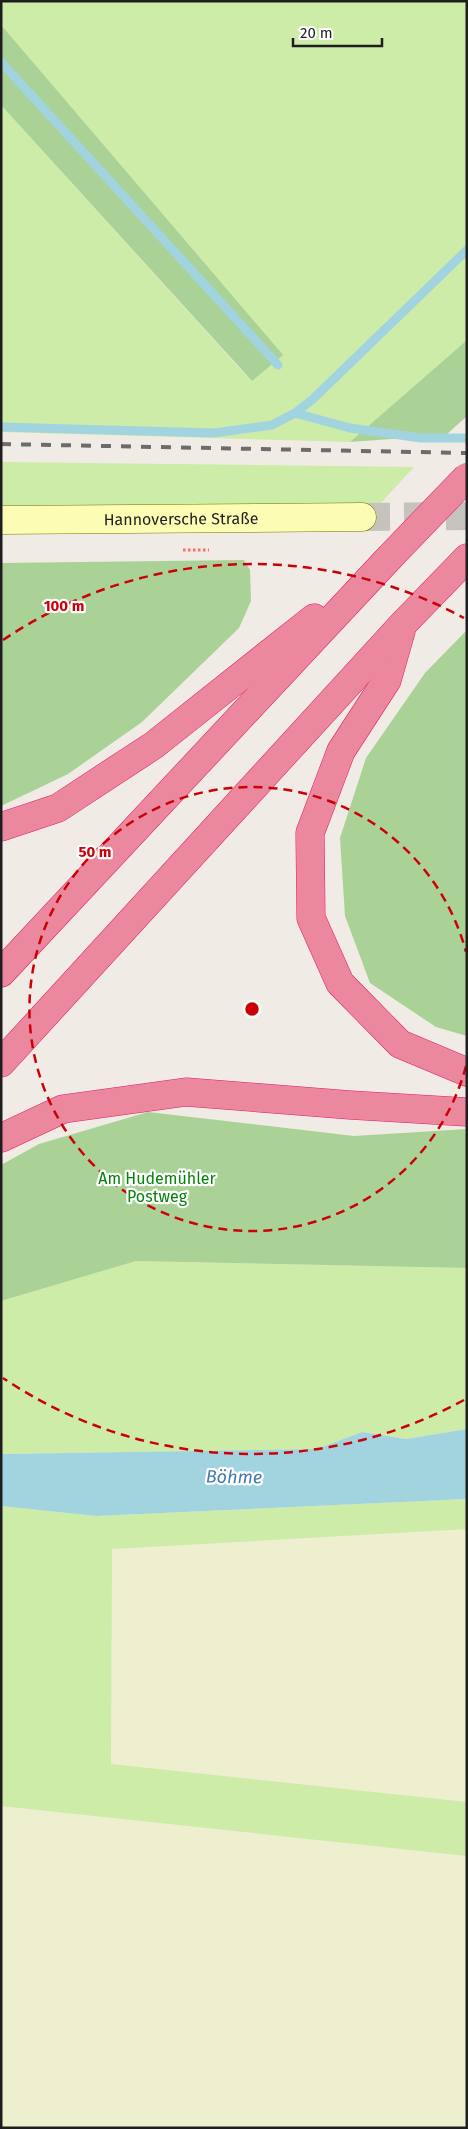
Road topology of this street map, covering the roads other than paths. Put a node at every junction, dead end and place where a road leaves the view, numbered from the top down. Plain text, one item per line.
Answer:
1 (467, 477) edge
2 (362, 517) tunnel mouth
3 (1, 520) edge
4 (389, 558) junction
5 (467, 558) edge
6 (403, 624) junction
7 (1, 827) edge
8 (1, 973) edge
9 (1, 1063) edge
10 (467, 1072) edge
11 (467, 1112) edge
12 (1, 1138) edge

1 - 4 highway, bridge
2 - 3 main road, Hannoversche Straße
4 - 7 highway
4 - 8 highway
5 - 6 highway
6 - 9 highway
6 - 10 highway
11 - 12 highway

